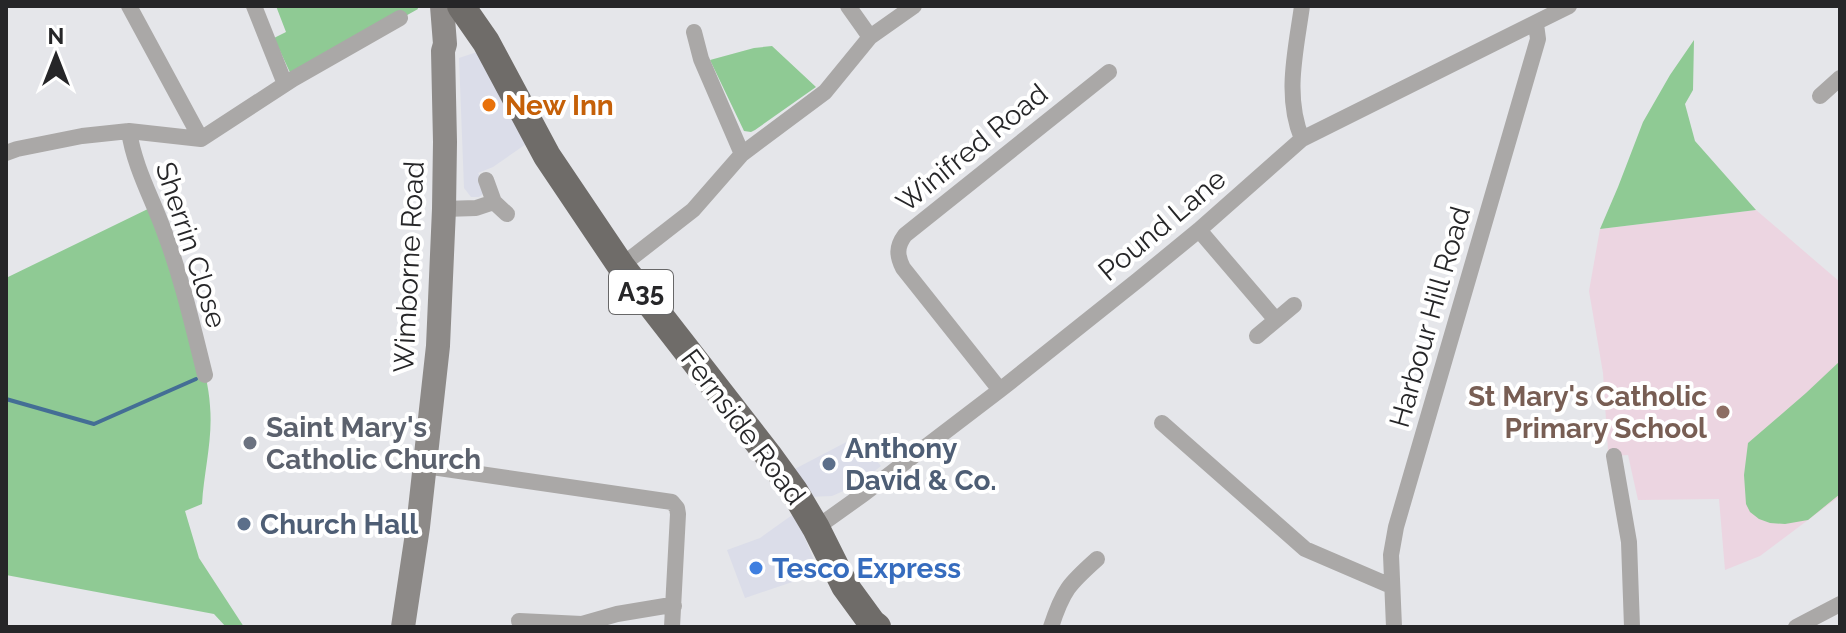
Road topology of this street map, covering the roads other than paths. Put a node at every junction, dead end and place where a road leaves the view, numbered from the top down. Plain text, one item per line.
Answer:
1 (129, 6) edge
2 (254, 6) edge
3 (432, 6) edge
4 (445, 6) edge
5 (848, 6) edge
6 (914, 6) edge
7 (1302, 6) edge
8 (1569, 6) edge
9 (468, 17) edge
10 (400, 18) dead end
11 (1536, 24) junction
12 (694, 32) dead end
13 (870, 37) junction
14 (443, 51) junction
15 (1109, 72) dead end
16 (1840, 78) edge
17 (285, 84) junction
18 (1820, 96) dead end
19 (129, 131) junction
20 (201, 139) junction
21 (1302, 139) junction
22 (6, 153) edge
23 (742, 154) junction
24 (486, 180) dead end
25 (494, 202) junction
26 (444, 209) junction
27 (507, 214) dead end
28 (1199, 230) junction
29 (621, 266) junction
30 (1294, 305) dead end
31 (1276, 320) junction
32 (1257, 336) dead end
33 (205, 375) dead end
34 (1000, 390) junction
35 (1162, 423) dead end
36 (1614, 456) dead end
37 (425, 466) junction
38 (816, 528) junction
39 (1097, 559) dead end
40 (1391, 586) junction
41 (1840, 604) edge
42 (674, 606) junction
43 (519, 621) dead end
44 (873, 626) edge
45 (403, 627) edge
46 (672, 627) edge
47 (1051, 627) edge
48 (1394, 627) edge
49 (1632, 627) edge
50 (1796, 627) edge

1 - 20 street
2 - 17 street
3 - 14 main road, Wimborne Road
4 - 9 highway, Fernside Road / A35
4 - 14 main road, Wimborne Road
5 - 13 street
6 - 13 street
7 - 21 street
8 - 11 street, Pound Lane
9 - 29 highway, Fernside Road / A35
10 - 17 street
11 - 21 street, Pound Lane
11 - 40 street, Harbour Hill Road
12 - 23 street
13 - 23 street
14 - 26 main road, Wimborne Road
15 - 34 street, Winifred Road
16 - 18 street
17 - 20 street
19 - 20 street
19 - 22 street
19 - 33 street, Sherrin Close
21 - 28 street, Pound Lane
23 - 29 street
24 - 25 street
25 - 26 street
25 - 27 street
26 - 37 main road, Wimborne Road
28 - 31 street
28 - 34 street, Pound Lane
29 - 38 highway, Fernside Road / A35
30 - 31 street
31 - 32 street
34 - 38 street, Pound Lane
35 - 40 street
36 - 49 street
37 - 42 street
37 - 45 main road, Wimborne Road
38 - 44 highway, Fernside Road / A35
39 - 47 street
40 - 48 street, Harbour Hill Road
41 - 50 street
42 - 43 street
42 - 46 street

